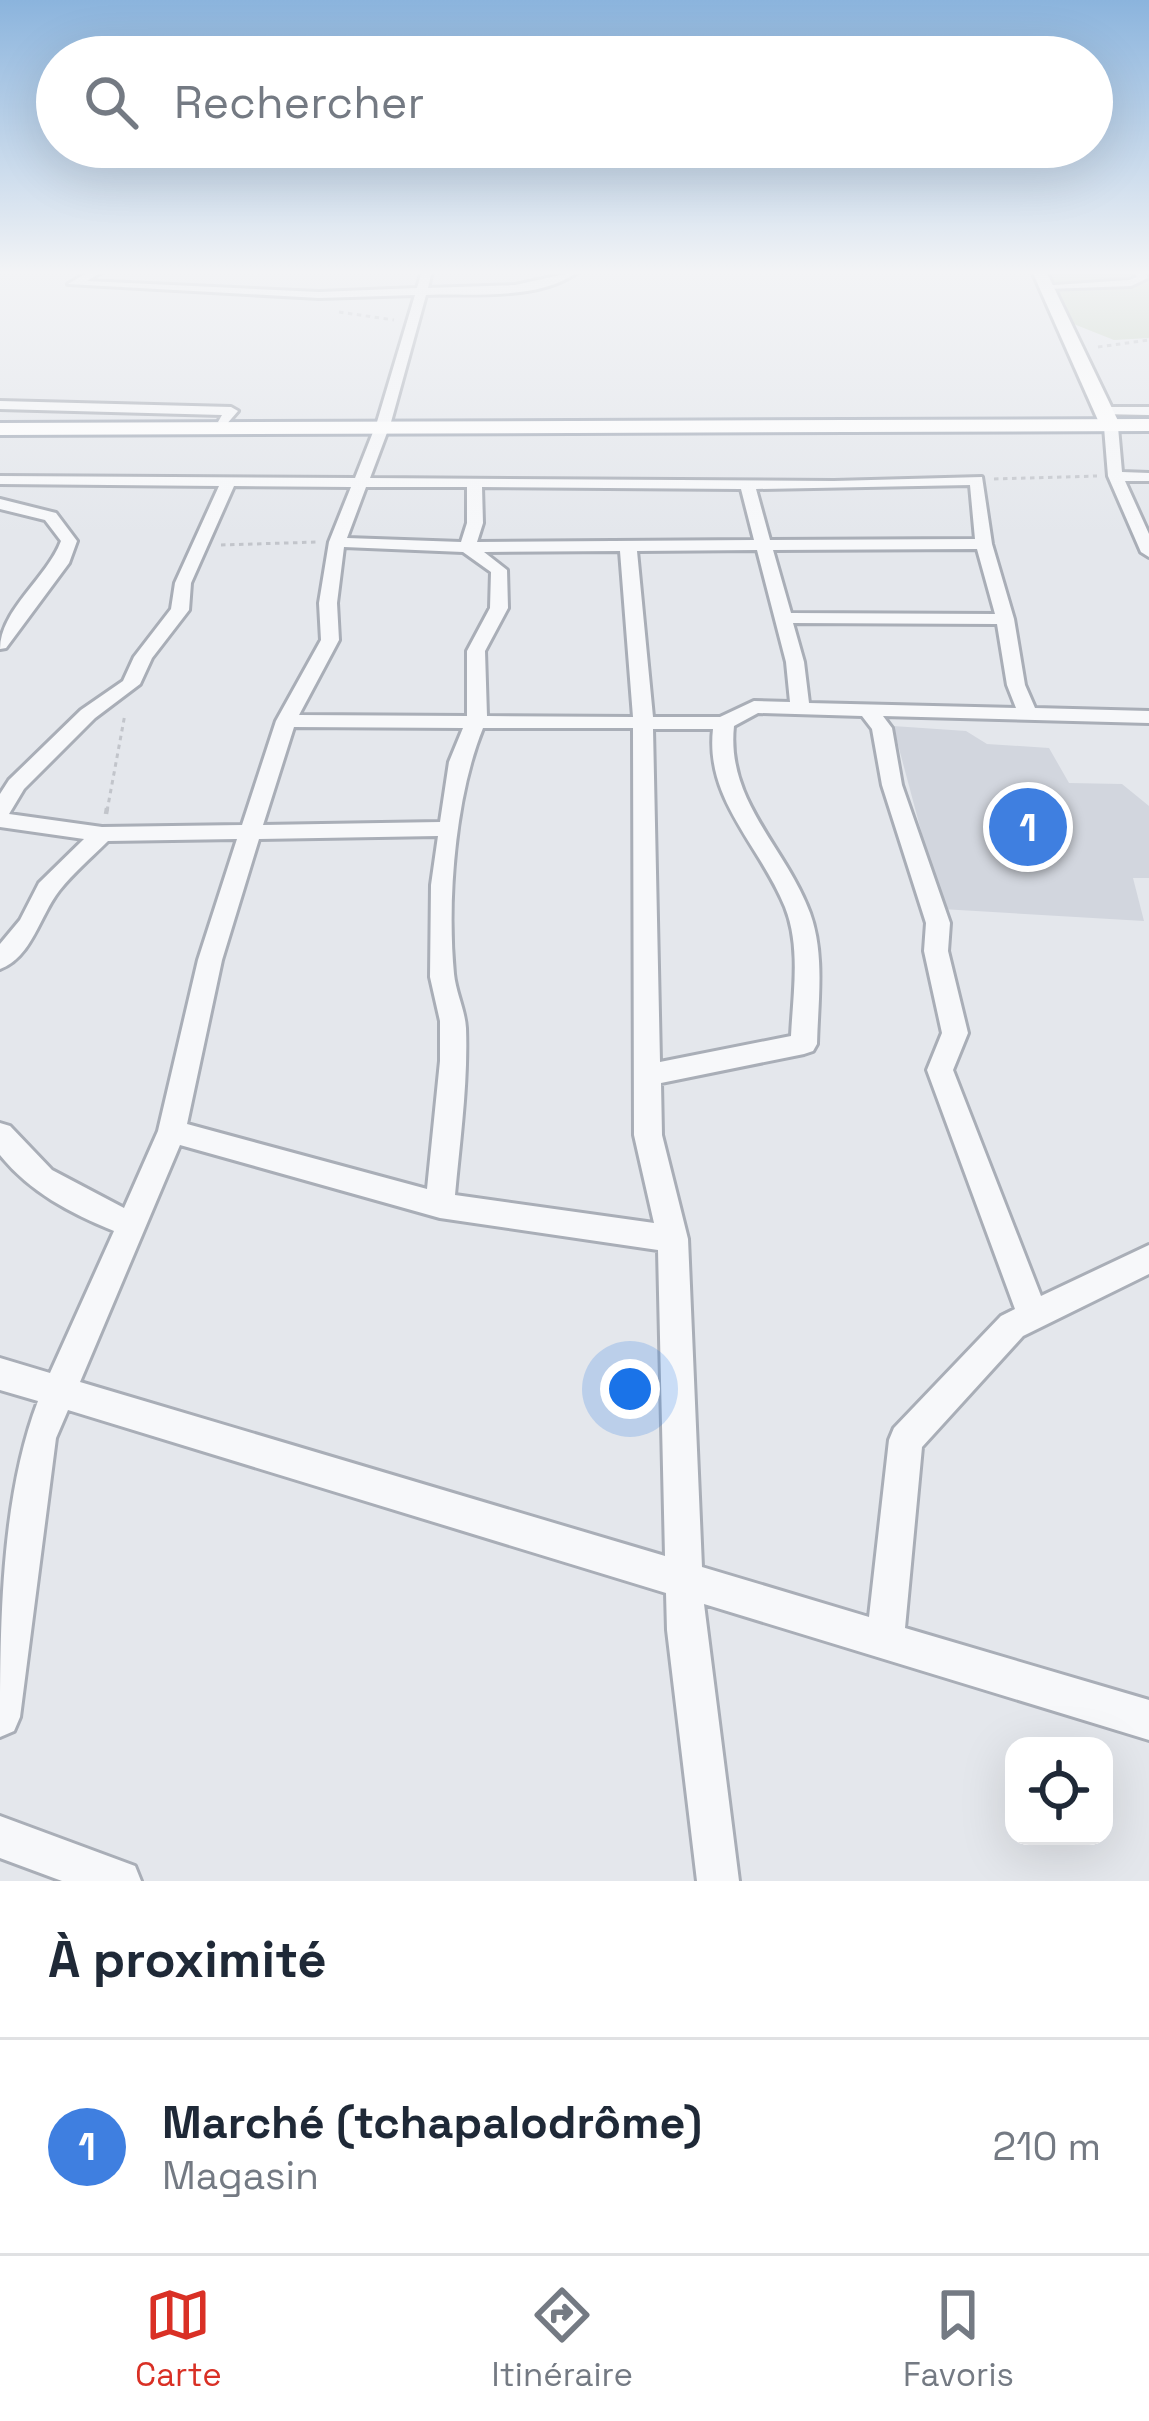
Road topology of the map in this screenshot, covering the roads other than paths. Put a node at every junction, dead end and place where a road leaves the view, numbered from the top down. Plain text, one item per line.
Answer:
1 (402, 359) edge
2 (1078, 359) edge
3 (0, 405) edge
4 (1149, 411) edge
5 (1108, 420) junction
6 (225, 422) junction
7 (383, 424) junction
8 (1149, 424) edge
9 (0, 425) edge
10 (1115, 476) junction
11 (1149, 477) edge
12 (0, 480) edge
13 (228, 482) junction
14 (358, 482) junction
15 (474, 483) junction
16 (747, 483) junction
17 (0, 504) edge
18 (337, 542) junction
19 (763, 542) junction
20 (983, 544) junction
21 (628, 546) junction
22 (467, 547) junction
23 (1149, 552) edge
24 (784, 618) junction
25 (1005, 619) junction
26 (0, 644) edge
27 (800, 709) junction
28 (869, 712) junction
29 (1029, 716) junction
30 (1149, 717) edge
31 (478, 718) junction
32 (643, 718) junction
33 (286, 721) junction
34 (724, 723) junction
35 (0, 816) edge
36 (252, 829) junction
37 (448, 829) junction
38 (102, 834) junction
39 (0, 961) edge
40 (646, 1075) junction
41 (172, 1131) junction
42 (0, 1134) edge
43 (440, 1205) junction
44 (130, 1224) junction
45 (673, 1239) junction
46 (1149, 1259) edge
47 (1033, 1316) junction
48 (0, 1374) edge
49 (58, 1388) junction
50 (685, 1579) junction
51 (884, 1640) junction
52 (0, 1718) edge
53 (1149, 1720) edge
54 (0, 1837) edge
55 (120, 1881) edge
56 (718, 1881) edge

1 - 7 street
2 - 5 street
3 - 6 street
4 - 5 street
5 - 7 main road
5 - 8 main road
5 - 10 street
6 - 7 main road
6 - 9 main road
7 - 9 main road
7 - 14 street
10 - 11 street
10 - 23 street
12 - 13 street
13 - 14 street
13 - 35 street
14 - 15 street
14 - 18 street
15 - 16 street
15 - 22 street
16 - 19 street
16 - 20 street
17 - 26 street
18 - 22 street
18 - 33 street
19 - 20 street
19 - 21 street
19 - 24 street
20 - 25 street
21 - 22 street
21 - 32 street
22 - 31 street
24 - 25 street
24 - 27 street
25 - 29 street
27 - 28 street
27 - 34 street
28 - 29 street
28 - 47 street
29 - 30 street
31 - 32 street
31 - 33 street
31 - 37 street
32 - 34 street
32 - 40 street
33 - 36 street
34 - 40 street
35 - 38 street
36 - 37 street
36 - 38 street
36 - 41 street
37 - 43 street
38 - 39 street
40 - 45 street
41 - 43 street
41 - 44 street
42 - 44 street
43 - 45 street
44 - 49 street
45 - 50 street
46 - 47 street
47 - 51 street
48 - 49 street
49 - 50 street
49 - 52 street
50 - 51 street
50 - 56 street
51 - 53 street
54 - 55 street

